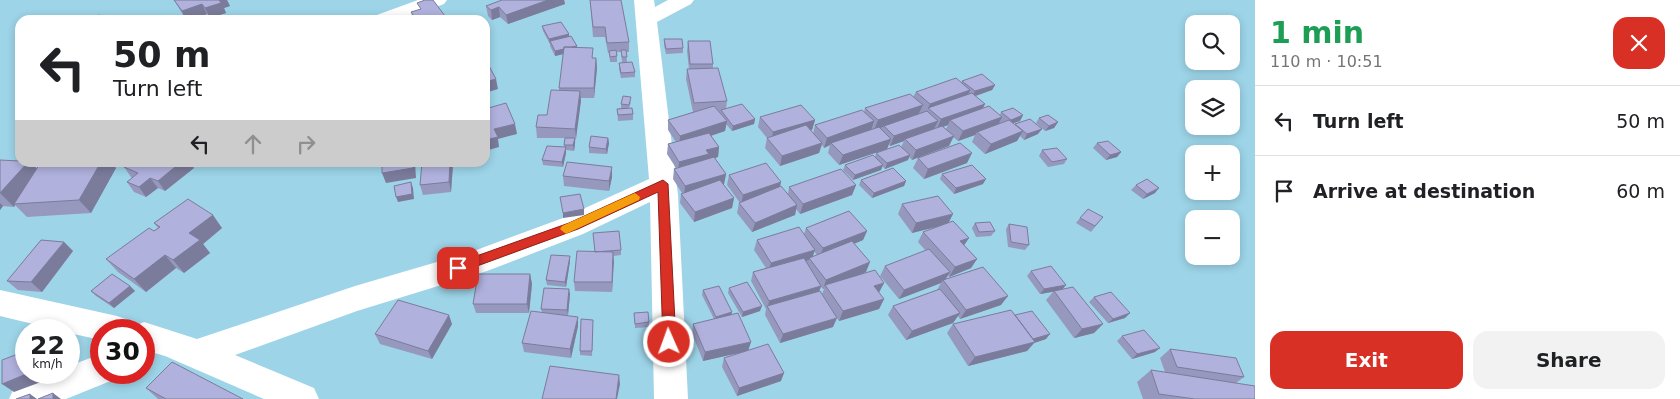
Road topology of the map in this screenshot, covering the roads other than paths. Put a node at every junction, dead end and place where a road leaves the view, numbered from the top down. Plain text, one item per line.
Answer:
1 (437, 0) edge
2 (684, 0) edge
3 (645, 10) edge
4 (395, 15) edge
5 (663, 184) junction
6 (0, 303) edge
7 (90, 324) edge
8 (163, 346) edge
9 (90, 373) edge
10 (26, 399) edge
11 (302, 399) edge
12 (671, 399) edge

1 - 4 street
2 - 3 street
3 - 5 street
5 - 8 street
5 - 12 street
6 - 7 street
8 - 11 street
9 - 10 street

